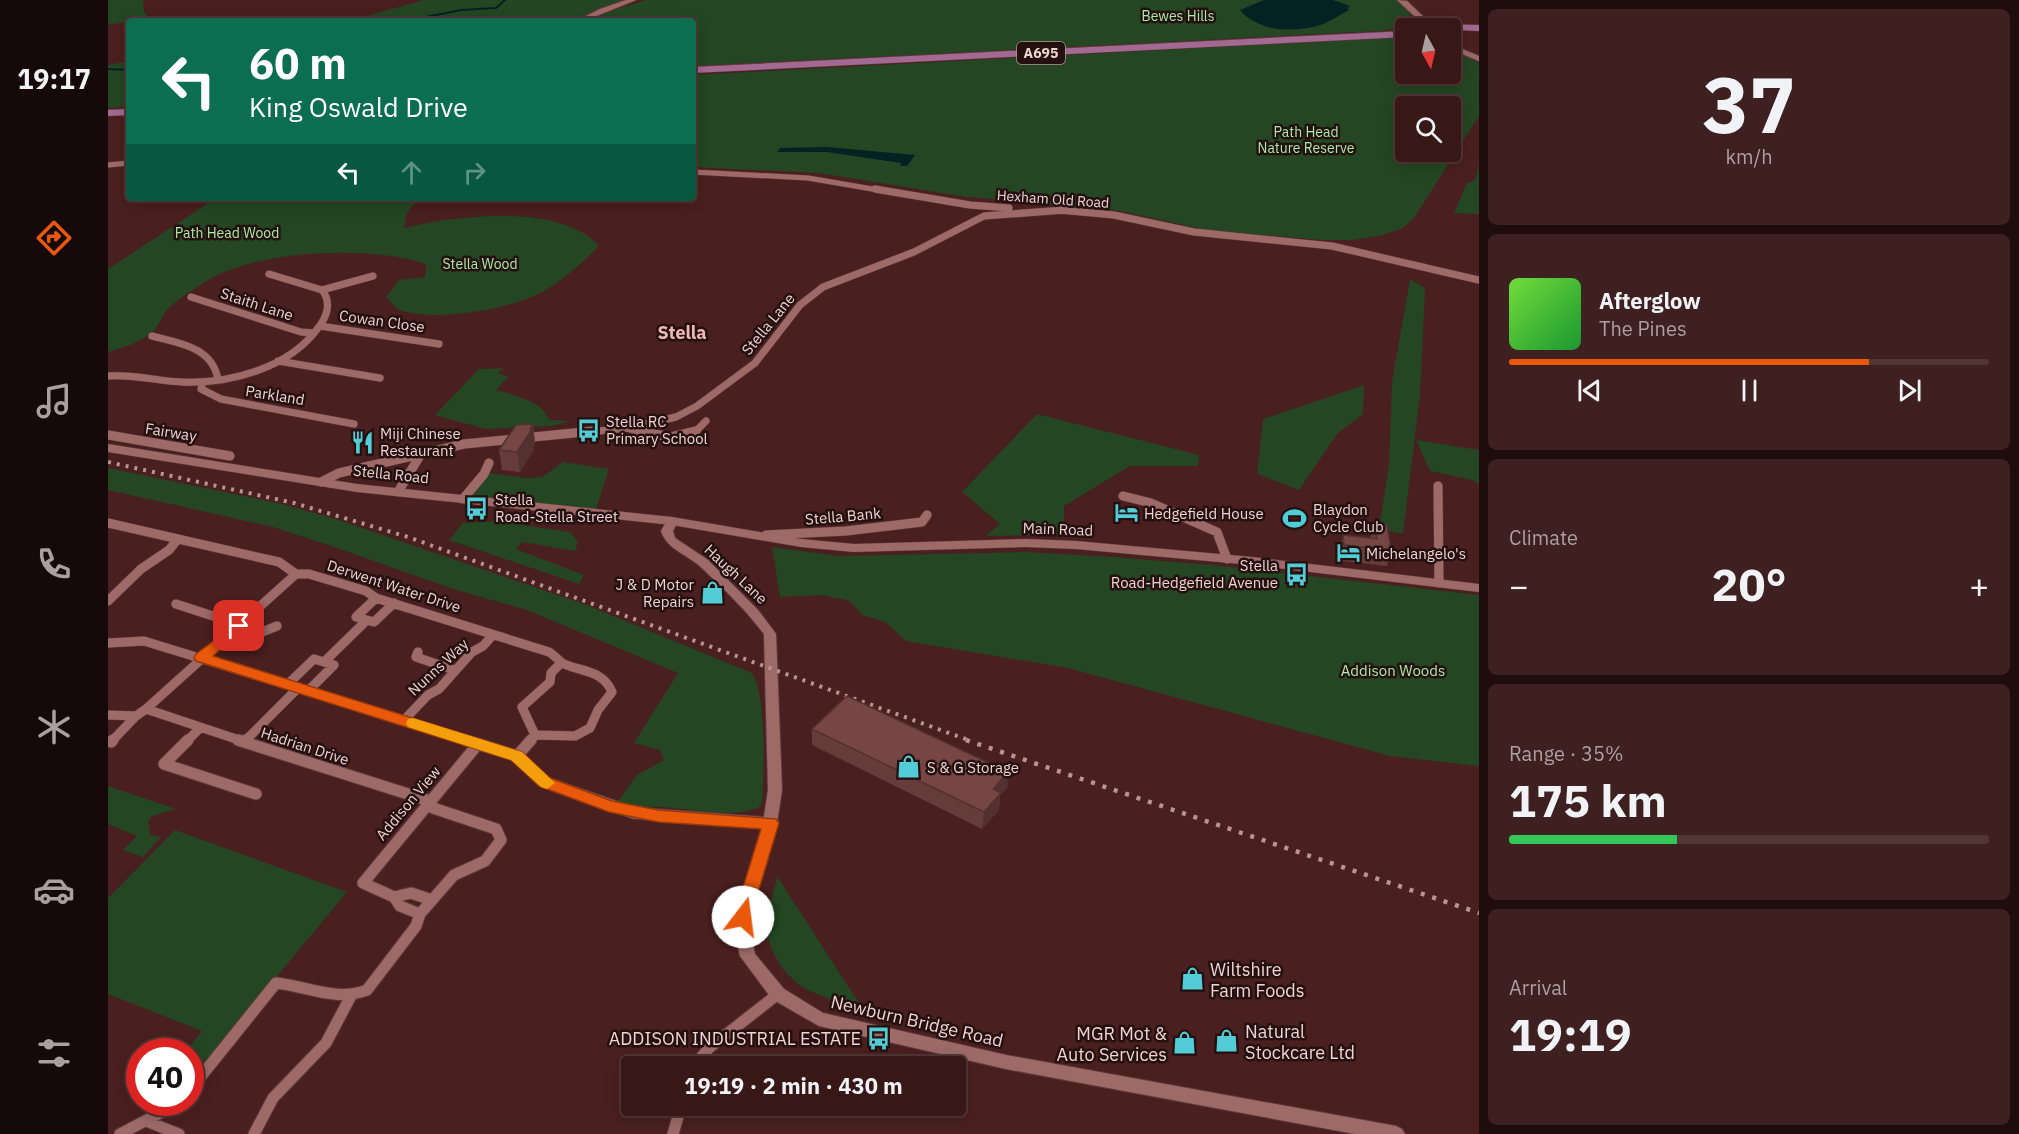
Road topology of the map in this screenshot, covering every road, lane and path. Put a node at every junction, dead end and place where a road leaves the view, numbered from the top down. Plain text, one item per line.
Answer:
1 (633, 0) edge
2 (1400, 0) edge
3 (587, 18) edge
4 (1415, 18) edge
5 (1479, 28) edge
6 (1461, 29) edge
7 (1465, 29) junction
8 (1461, 30) edge
9 (1395, 33) edge
10 (1461, 51) edge
11 (1479, 59) edge
12 (696, 70) edge
13 (126, 112) edge
14 (108, 113) edge
15 (126, 163) edge
16 (108, 165) edge
17 (696, 172) edge
18 (988, 207) junction
19 (1065, 210) junction
20 (994, 214) junction
21 (269, 274) dead end
22 (373, 276) dead end
23 (1479, 280) edge
24 (322, 290) junction
25 (191, 297) dead end
26 (320, 326) junction
27 (314, 333) junction
28 (152, 336) dead end
29 (439, 344) dead end
30 (278, 361) junction
31 (108, 376) edge
32 (380, 378) dead end
33 (218, 380) junction
34 (203, 382) junction
35 (706, 421) dead end
36 (354, 424) dead end
37 (628, 428) junction
38 (108, 435) edge
39 (108, 448) edge
40 (421, 454) junction
41 (230, 456) dead end
42 (489, 463) dead end
43 (321, 482) junction
44 (1438, 486) dead end
45 (398, 492) junction
46 (1123, 496) dead end
47 (463, 499) junction
48 (927, 515) dead end
49 (672, 521) junction
50 (108, 524) edge
51 (758, 536) junction
52 (178, 539) junction
53 (1227, 559) junction
54 (296, 574) junction
55 (1439, 583) junction
56 (1479, 588) edge
57 (376, 598) junction
58 (108, 601) edge
59 (176, 603) dead end
60 (394, 603) junction
61 (367, 620) junction
62 (239, 626) junction
63 (277, 626) dead end
64 (765, 626) joint
65 (492, 636) junction
66 (108, 643) edge
67 (418, 652) dead end
68 (202, 658) junction
69 (324, 662) junction
70 (561, 663) junction
71 (454, 670) junction
72 (299, 687) junction
73 (146, 709) junction
74 (108, 715) edge
75 (136, 716) junction
76 (404, 720) junction
77 (200, 728) junction
78 (535, 735) junction
79 (111, 742) dead end
80 (244, 742) junction
81 (478, 744) junction
82 (517, 756) junction
83 (256, 794) dead end
84 (430, 801) junction
85 (770, 823) junction
86 (393, 897) junction
87 (432, 900) junction
88 (420, 914) junction
89 (352, 994) junction
90 (778, 994) junction
91 (702, 1056) edge
92 (204, 1073) edge
93 (155, 1116) edge
94 (678, 1116) edge
95 (146, 1121) junction
96 (120, 1134) edge
97 (179, 1134) edge
98 (254, 1134) edge
99 (673, 1134) edge
100 (1396, 1134) edge

1 - 3 street
2 - 4 street
5 - 7 main road
6 - 7 main road
7 - 8 main road
9 - 12 main road, A695
10 - 11 street
13 - 14 main road
15 - 16 street
17 - 18 street, Hexham Old Road
18 - 19 street, Hexham Old Road
18 - 20 street
19 - 20 street, Stella Lane
19 - 23 street, Hexham Old Road
20 - 37 street, Stella Lane
21 - 24 street
22 - 24 street
24 - 26 street
25 - 27 street, Staith Lane
26 - 27 street
26 - 29 street, Cowan Close
27 - 30 street
28 - 33 street
30 - 32 street
30 - 33 street
31 - 34 street
33 - 34 street
34 - 36 street, Parkland
35 - 37 street
37 - 40 street, Stella Lane
38 - 41 street, Fairway
39 - 43 main road, Stella Road
40 - 43 street, Stella Lane
40 - 45 street
42 - 47 street
43 - 45 main road, Stella Road
44 - 55 street
45 - 47 main road, Stella Road
46 - 53 street
47 - 49 main road, Stella Road
48 - 51 street, Stella Bank
49 - 51 main road, Main Road
49 - 64 street, Haugh Lane
50 - 52 street, Derwent Water Drive
51 - 53 main road, Main Road
52 - 54 street, Derwent Water Drive
52 - 58 street
53 - 55 main road, Main Road
54 - 57 street, Derwent Water Drive
54 - 62 street
55 - 56 main road, Main Road
57 - 60 street, Derwent Water Drive
57 - 61 street
59 - 62 street
60 - 61 street
60 - 65 street, Derwent Water Drive
61 - 69 street
62 - 63 street
62 - 68 street
64 - 85 street, Newburn Bridge Road
65 - 70 street, Derwent Water Drive
65 - 71 street, Nunns Way
66 - 68 street
67 - 71 street
68 - 72 street
68 - 73 street
69 - 72 street
69 - 72 street
70 - 78 street
70 - 78 street, Derwent Water Drive
71 - 76 street, Nunns Way
72 - 76 street
72 - 80 street, Hadrian Drive
73 - 75 street
73 - 77 street
74 - 75 street
75 - 79 street
76 - 81 street
77 - 80 street
77 - 83 street
78 - 82 street
80 - 84 street, Hadrian Drive
81 - 82 street
81 - 84 street, Addison View
82 - 85 street
84 - 86 street, Addison View
84 - 87 street, Hadrian Drive
85 - 90 street, Newburn Bridge Road
86 - 87 street
86 - 88 street
87 - 88 street
88 - 89 street
89 - 92 street
89 - 98 street
90 - 91 street
90 - 100 street, Newburn Bridge Road
93 - 95 street
94 - 99 street
95 - 96 street
95 - 97 street

